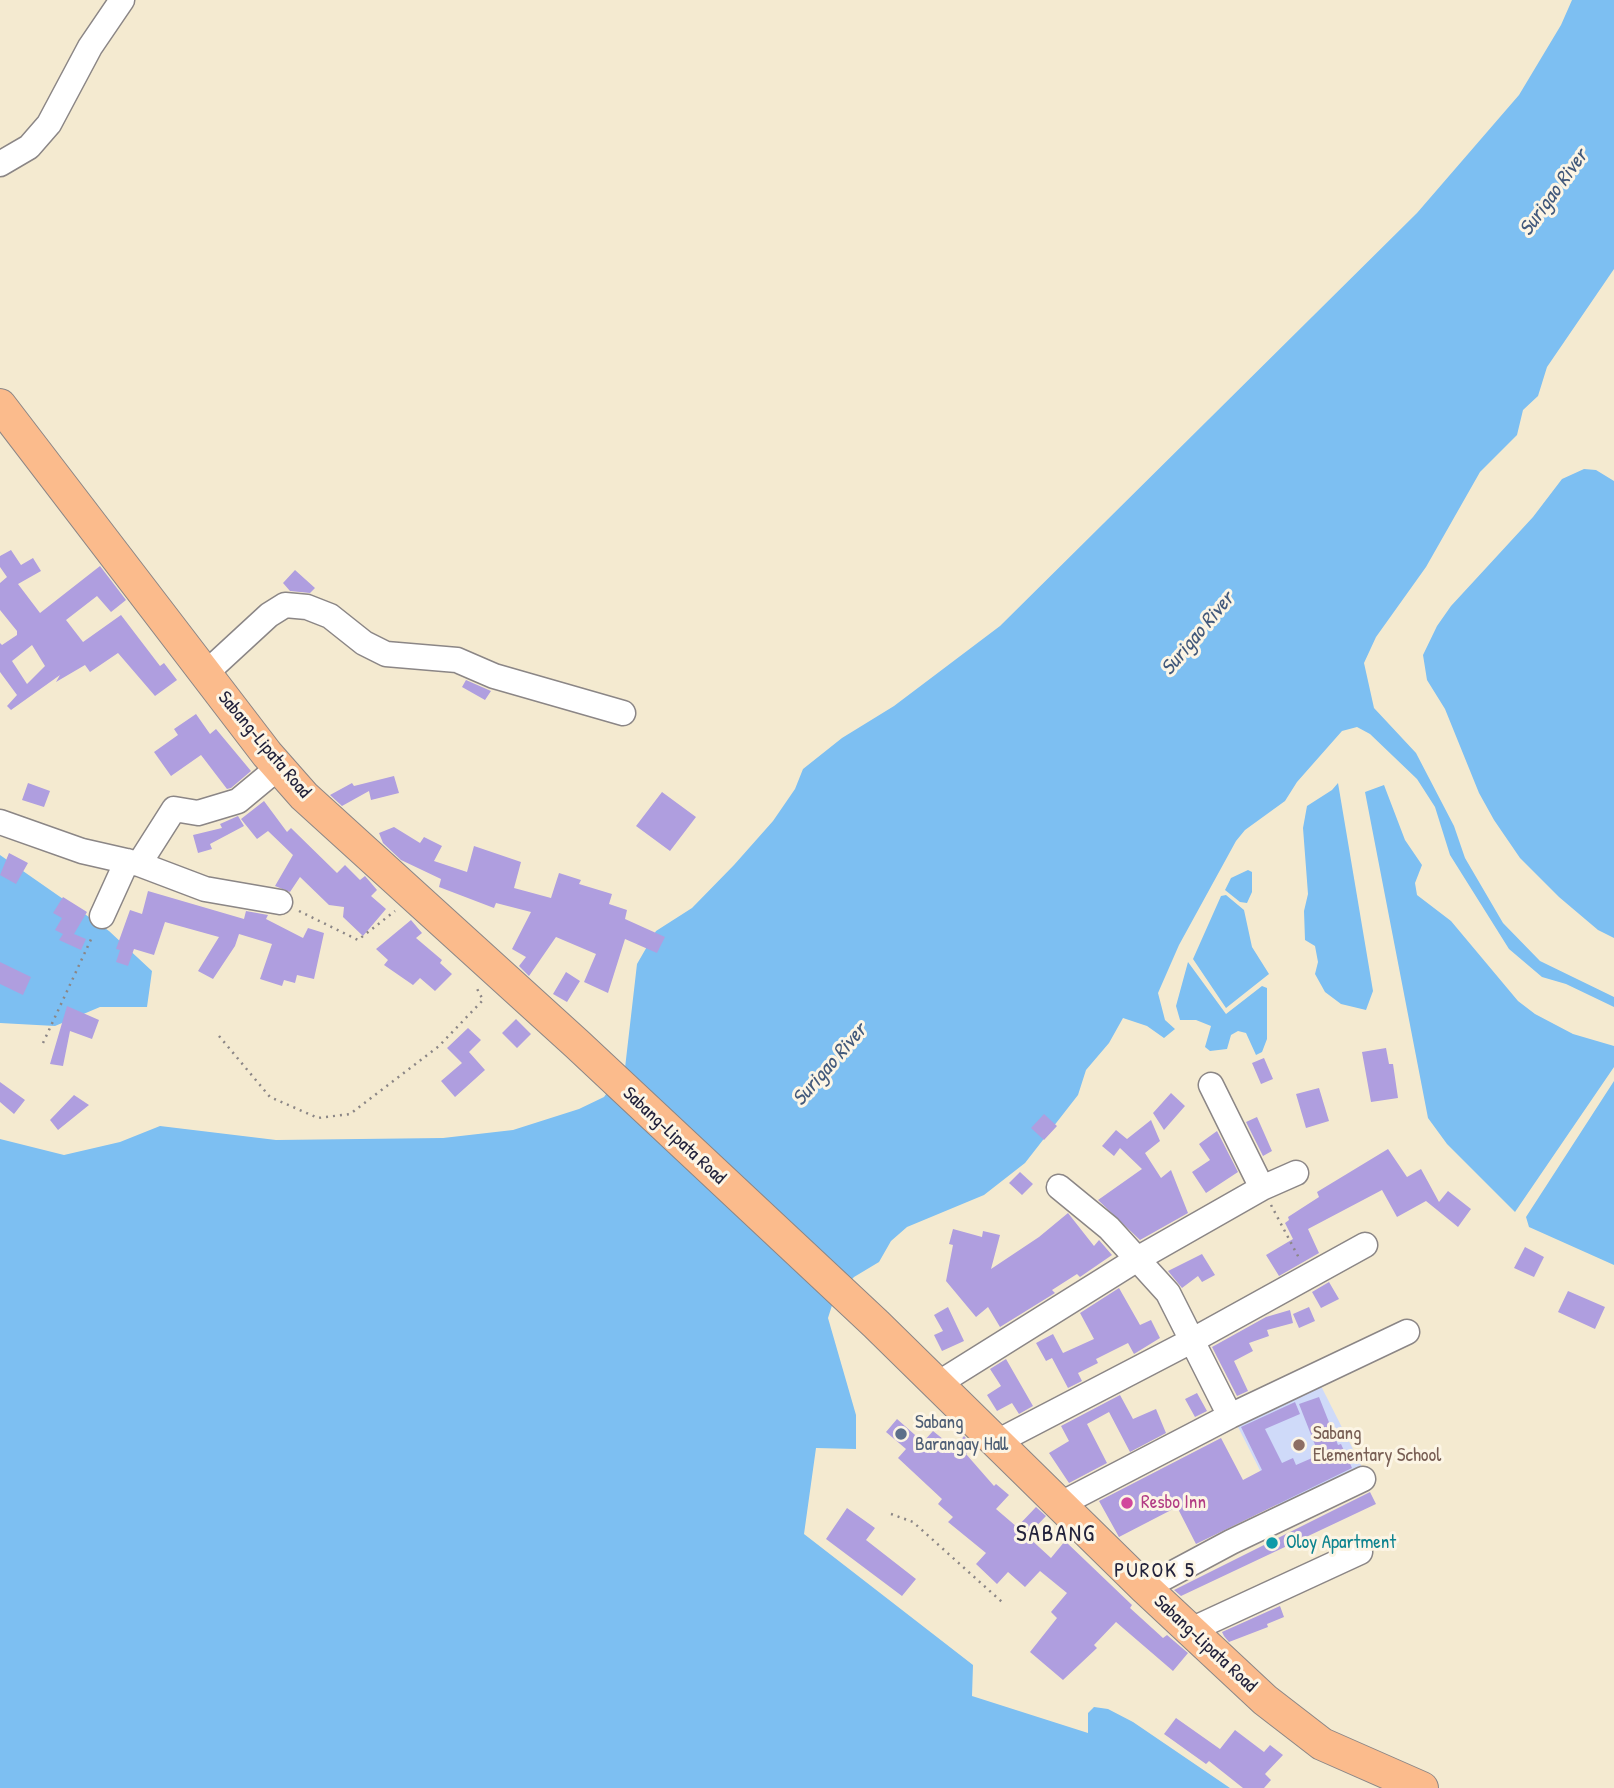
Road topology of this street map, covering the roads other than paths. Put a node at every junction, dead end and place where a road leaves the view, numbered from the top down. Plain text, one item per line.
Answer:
1 (122, 0) edge
2 (0, 164) edge
3 (0, 405) edge
4 (205, 674) junction
5 (623, 713) dead end
6 (279, 767) junction
7 (0, 822) edge
8 (133, 863) junction
9 (280, 902) road end
10 (97, 925) road end
11 (1211, 1085) dead end
12 (1296, 1173) dead end
13 (1059, 1187) dead end
14 (1262, 1188) junction
15 (1366, 1245) dead end
16 (1139, 1258) junction
17 (1407, 1332) dead end
18 (1193, 1340) junction
19 (936, 1385) junction
20 (1230, 1416) junction
21 (995, 1443) junction
22 (1363, 1479) dead end
23 (1059, 1505) junction
24 (1360, 1552) dead end
25 (1145, 1588) junction
26 (1191, 1630) junction
27 (1422, 1788) edge

1 - 2 street
3 - 4 main road, Sabang-Lipata Road
4 - 5 street
4 - 6 main road, Sabang-Lipata Road
6 - 8 street
6 - 19 main road, Sabang-Lipata Road
7 - 8 street
8 - 9 street
8 - 10 street
11 - 14 street
12 - 14 street
13 - 16 street
14 - 16 street
15 - 18 street
16 - 18 street
16 - 19 street
17 - 20 street
18 - 20 street
18 - 21 street
19 - 21 main road, Sabang-Lipata Road
20 - 23 street
21 - 23 main road, Sabang-Lipata Road
22 - 25 street
23 - 25 main road, Sabang-Lipata Road
24 - 26 street
25 - 26 main road, Sabang-Lipata Road
26 - 27 main road, Sabang-Lipata Road

